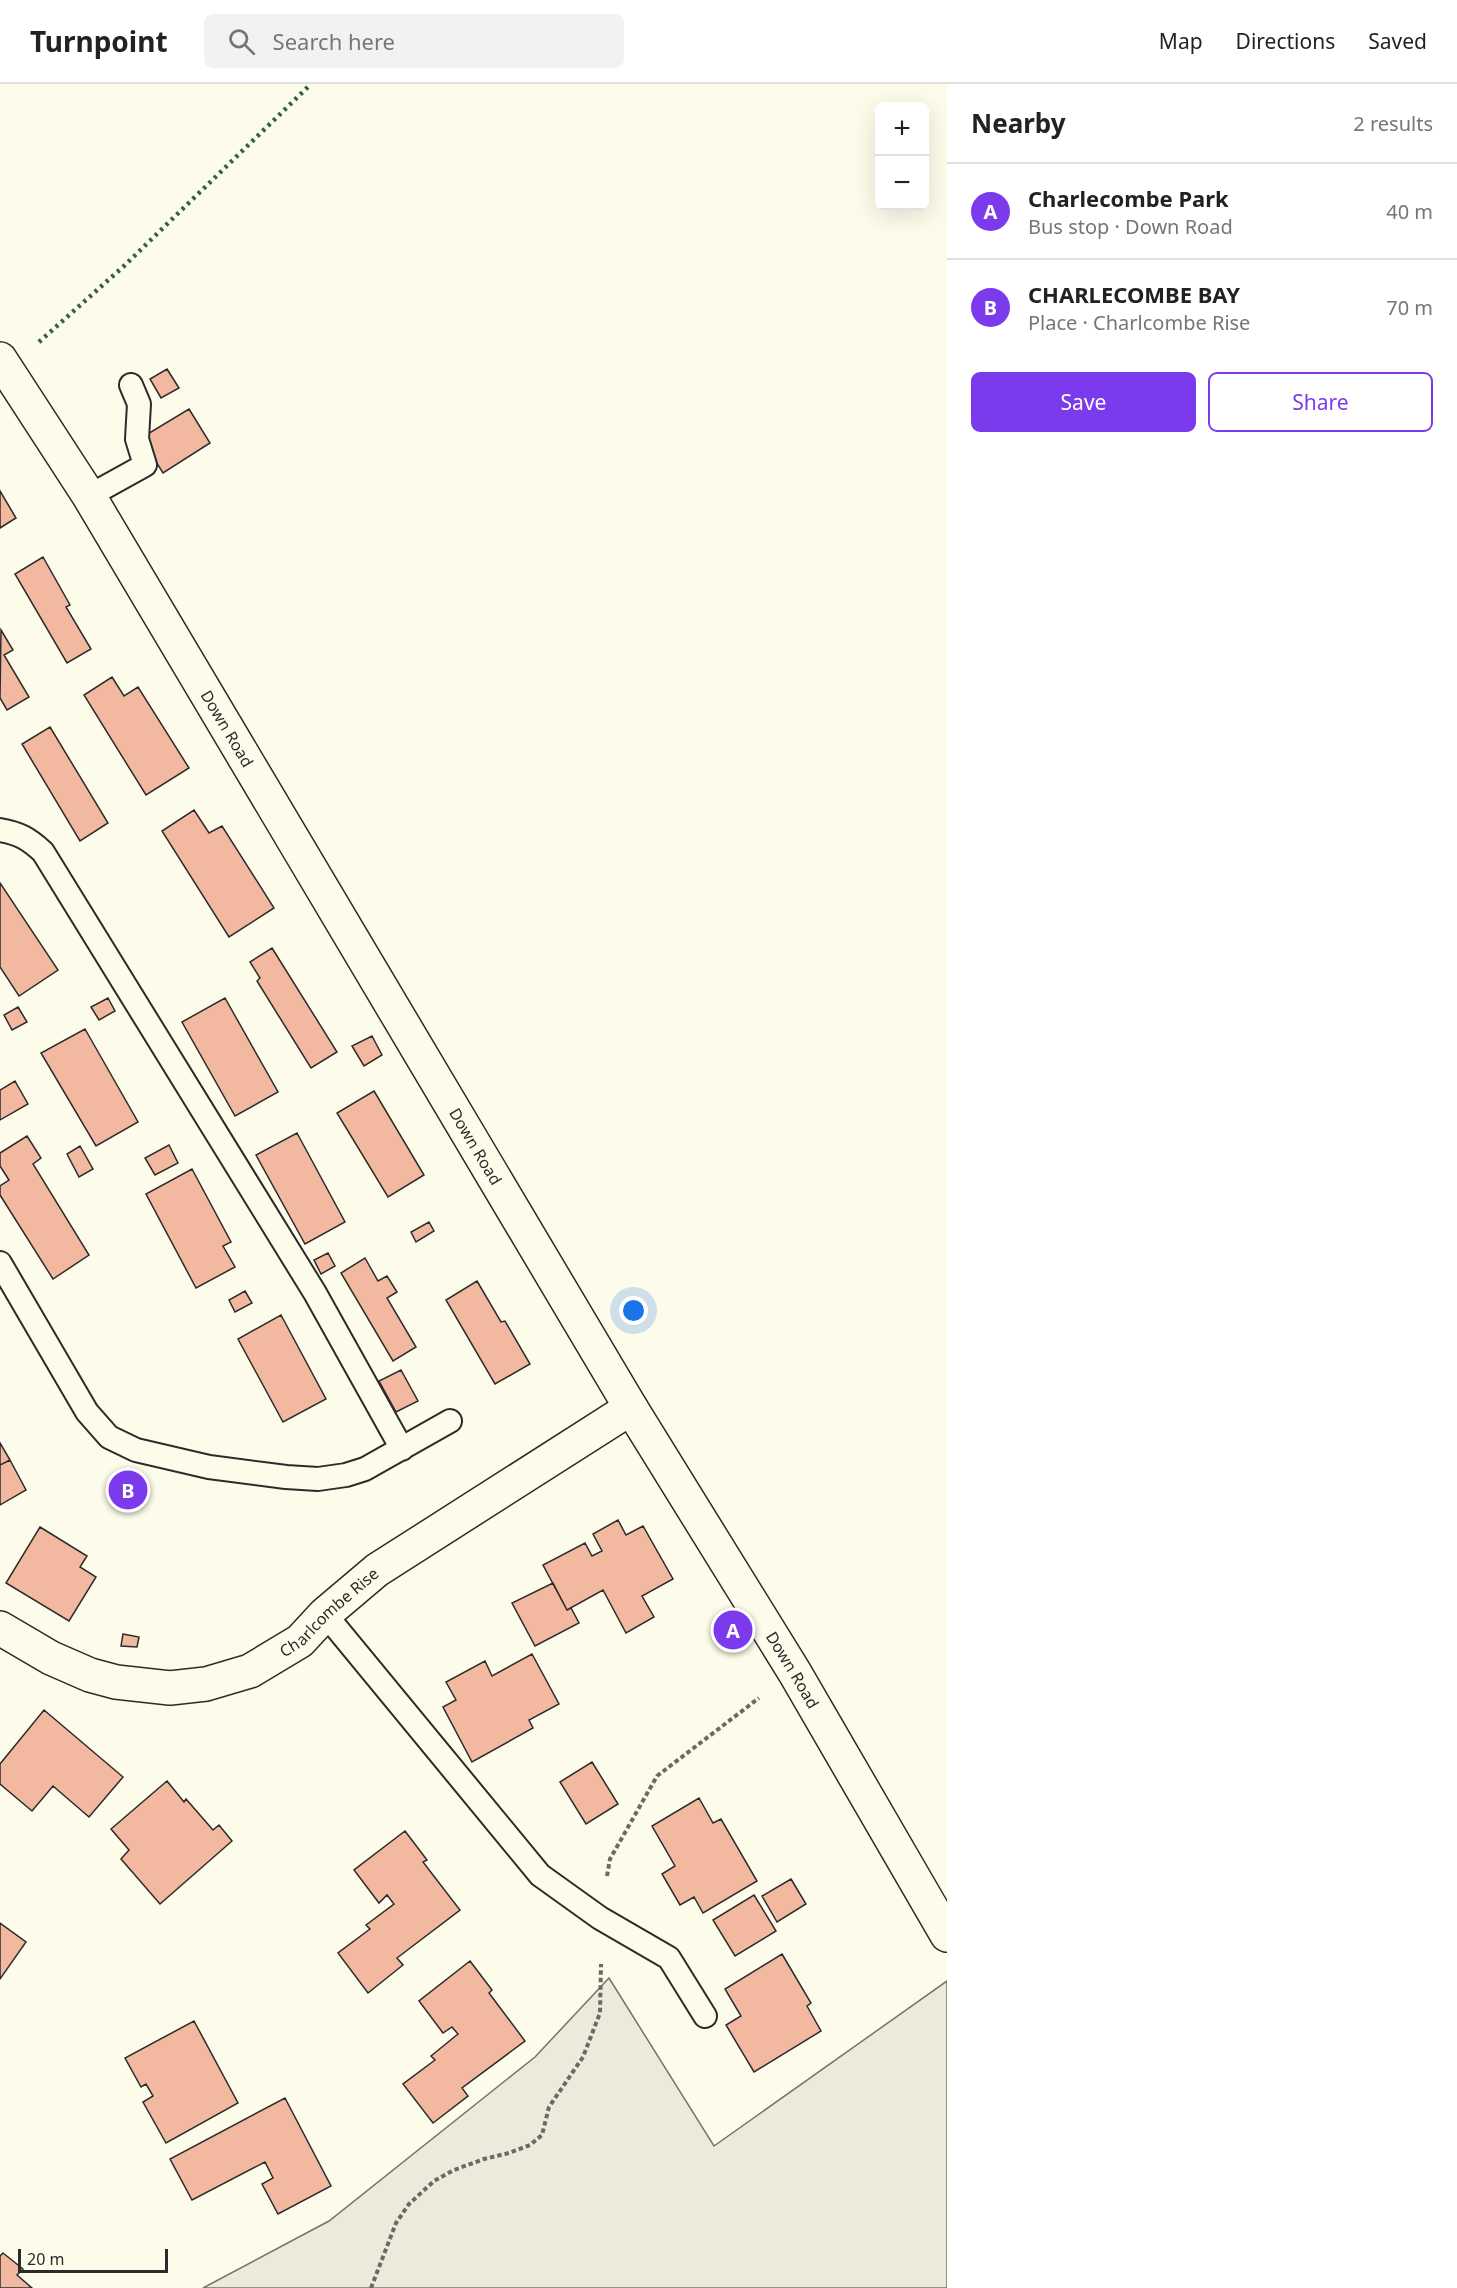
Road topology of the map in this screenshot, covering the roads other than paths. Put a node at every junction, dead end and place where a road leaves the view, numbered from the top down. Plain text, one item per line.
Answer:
1 (0, 359) edge
2 (131, 385) dead end
3 (89, 496) junction
4 (0, 830) edge
5 (0, 1263) edge
6 (631, 1408) junction
7 (450, 1421) dead end
8 (402, 1449) junction
9 (325, 1614) junction
10 (0, 1628) edge
11 (947, 1935) edge
12 (705, 2016) dead end

1 - 3 street, Down Road
2 - 3 lane
3 - 6 street, Down Road
4 - 8 lane
5 - 8 lane
6 - 9 street, Charlcombe Rise
6 - 11 street, Down Road
7 - 8 lane
9 - 10 street, Charlcombe Rise
9 - 12 lane

